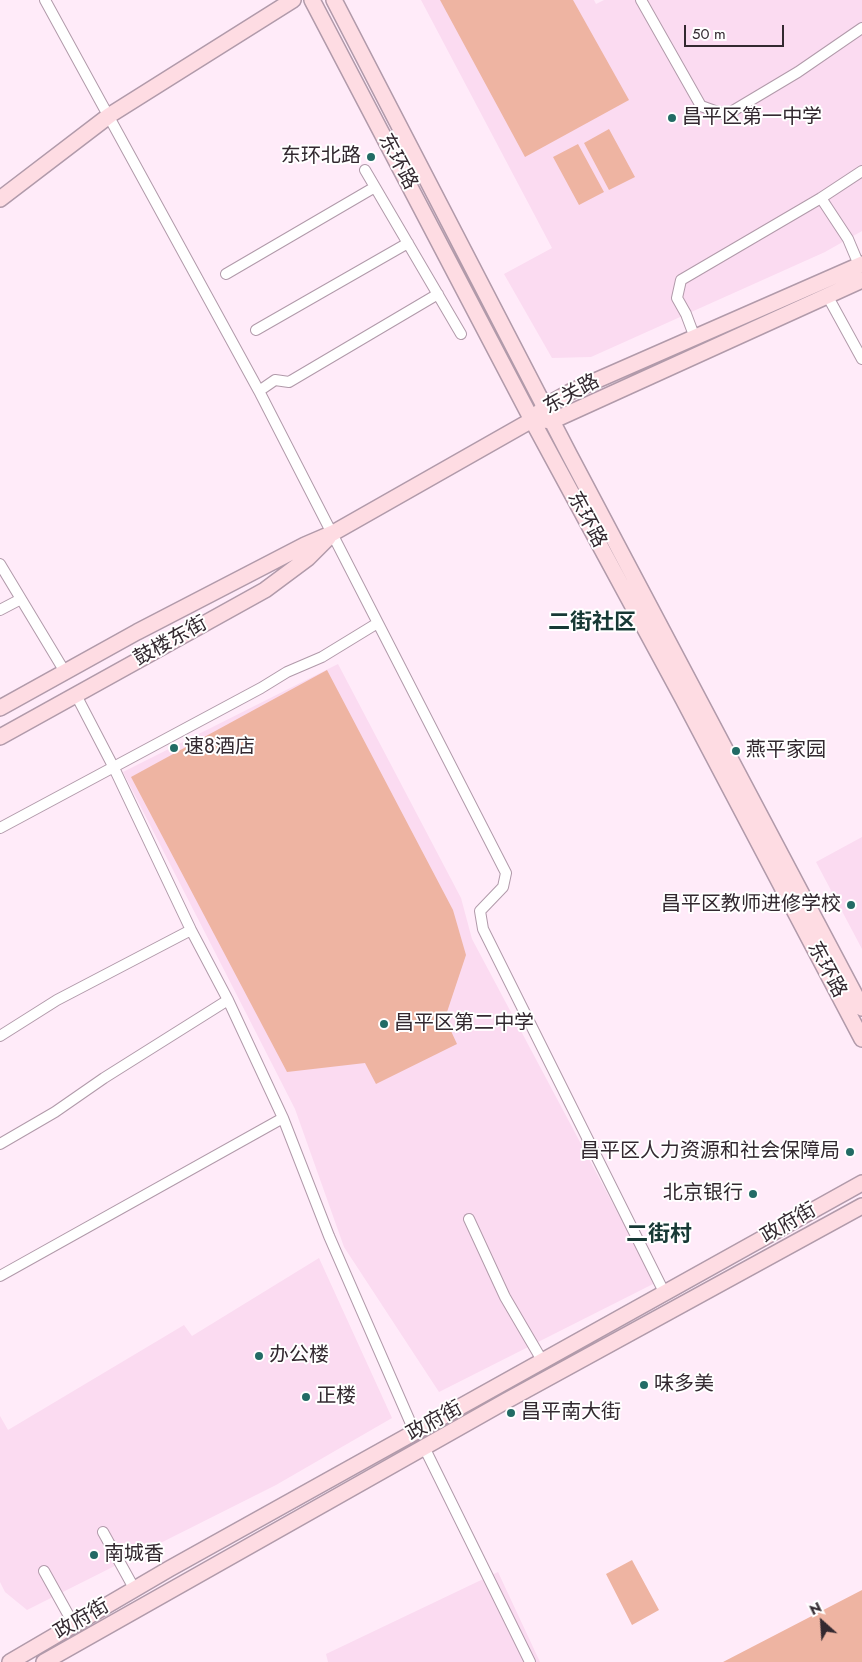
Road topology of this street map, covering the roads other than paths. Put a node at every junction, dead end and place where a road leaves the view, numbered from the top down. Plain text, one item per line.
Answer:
1 (45, 0) edge
2 (293, 0) edge
3 (312, 0) edge
4 (334, 0) edge
5 (641, 0) edge
6 (862, 28) edge
7 (110, 115) junction
8 (365, 170) dead end
9 (862, 170) edge
10 (375, 187) junction
11 (0, 198) edge
12 (821, 198) junction
13 (408, 243) junction
14 (861, 270) edge
15 (226, 274) dead end
16 (438, 294) junction
17 (828, 297) junction
18 (256, 330) dead end
19 (461, 334) dead end
20 (695, 338) junction
21 (862, 359) edge
22 (259, 391) junction
23 (545, 406) junction
24 (532, 420) junction
25 (552, 420) junction
26 (333, 533) junction
27 (0, 564) edge
28 (20, 599) junction
29 (0, 610) edge
30 (376, 624) junction
31 (65, 672) junction
32 (76, 694) junction
33 (0, 708) edge
34 (0, 737) edge
35 (114, 768) junction
36 (0, 828) edge
37 (191, 930) junction
38 (228, 1000) junction
39 (862, 1008) edge
40 (0, 1036) edge
41 (862, 1039) edge
42 (283, 1118) junction
43 (0, 1144) edge
44 (862, 1183) edge
45 (862, 1206) edge
46 (469, 1218) dead end
47 (0, 1276) edge
48 (665, 1294) junction
49 (543, 1362) junction
50 (415, 1433) junction
51 (424, 1447) junction
52 (103, 1532) dead end
53 (44, 1571) dead end
54 (135, 1590) junction
55 (74, 1624) junction
56 (0, 1656) edge
57 (3, 1662) edge
58 (10, 1662) edge
59 (44, 1662) edge
60 (530, 1662) edge

1 - 7 street
2 - 7 street
3 - 24 street, 东环路
4 - 23 street, 东环路
5 - 6 street
7 - 11 street
7 - 22 street
8 - 10 street
9 - 12 street
10 - 13 street
10 - 15 street
12 - 14 street
12 - 20 street
13 - 16 street
13 - 18 street
14 - 17 street, 东关路
14 - 20 street, 东关路
16 - 19 street
16 - 22 street
17 - 21 street
17 - 25 street, 东关路
20 - 23 street, 东关路
22 - 26 street
23 - 24 street, 东关路
23 - 25 street, 东环路
24 - 25 street, 东关路
24 - 26 street, 鼓楼东街
24 - 41 street, 东环路
25 - 39 street, 东环路
26 - 30 street
26 - 31 street, 鼓楼东街
26 - 32 street, 鼓楼东街
27 - 28 street
28 - 29 street
28 - 31 street
30 - 35 street
30 - 48 street
31 - 33 street, 鼓楼东街
32 - 34 street, 鼓楼东街
32 - 35 street
35 - 36 street
35 - 37 street
37 - 38 street
37 - 40 street
38 - 42 street
38 - 43 street
42 - 47 street
42 - 50 street
44 - 48 street, 政府街
45 - 51 street, 政府街
46 - 49 street
48 - 49 street, 政府街
49 - 50 street, 政府街
50 - 54 street, 政府街
51 - 59 street, 政府街
51 - 60 street
52 - 54 street
53 - 55 street
54 - 55 street, 政府街
55 - 58 street, 政府街
56 - 57 street

